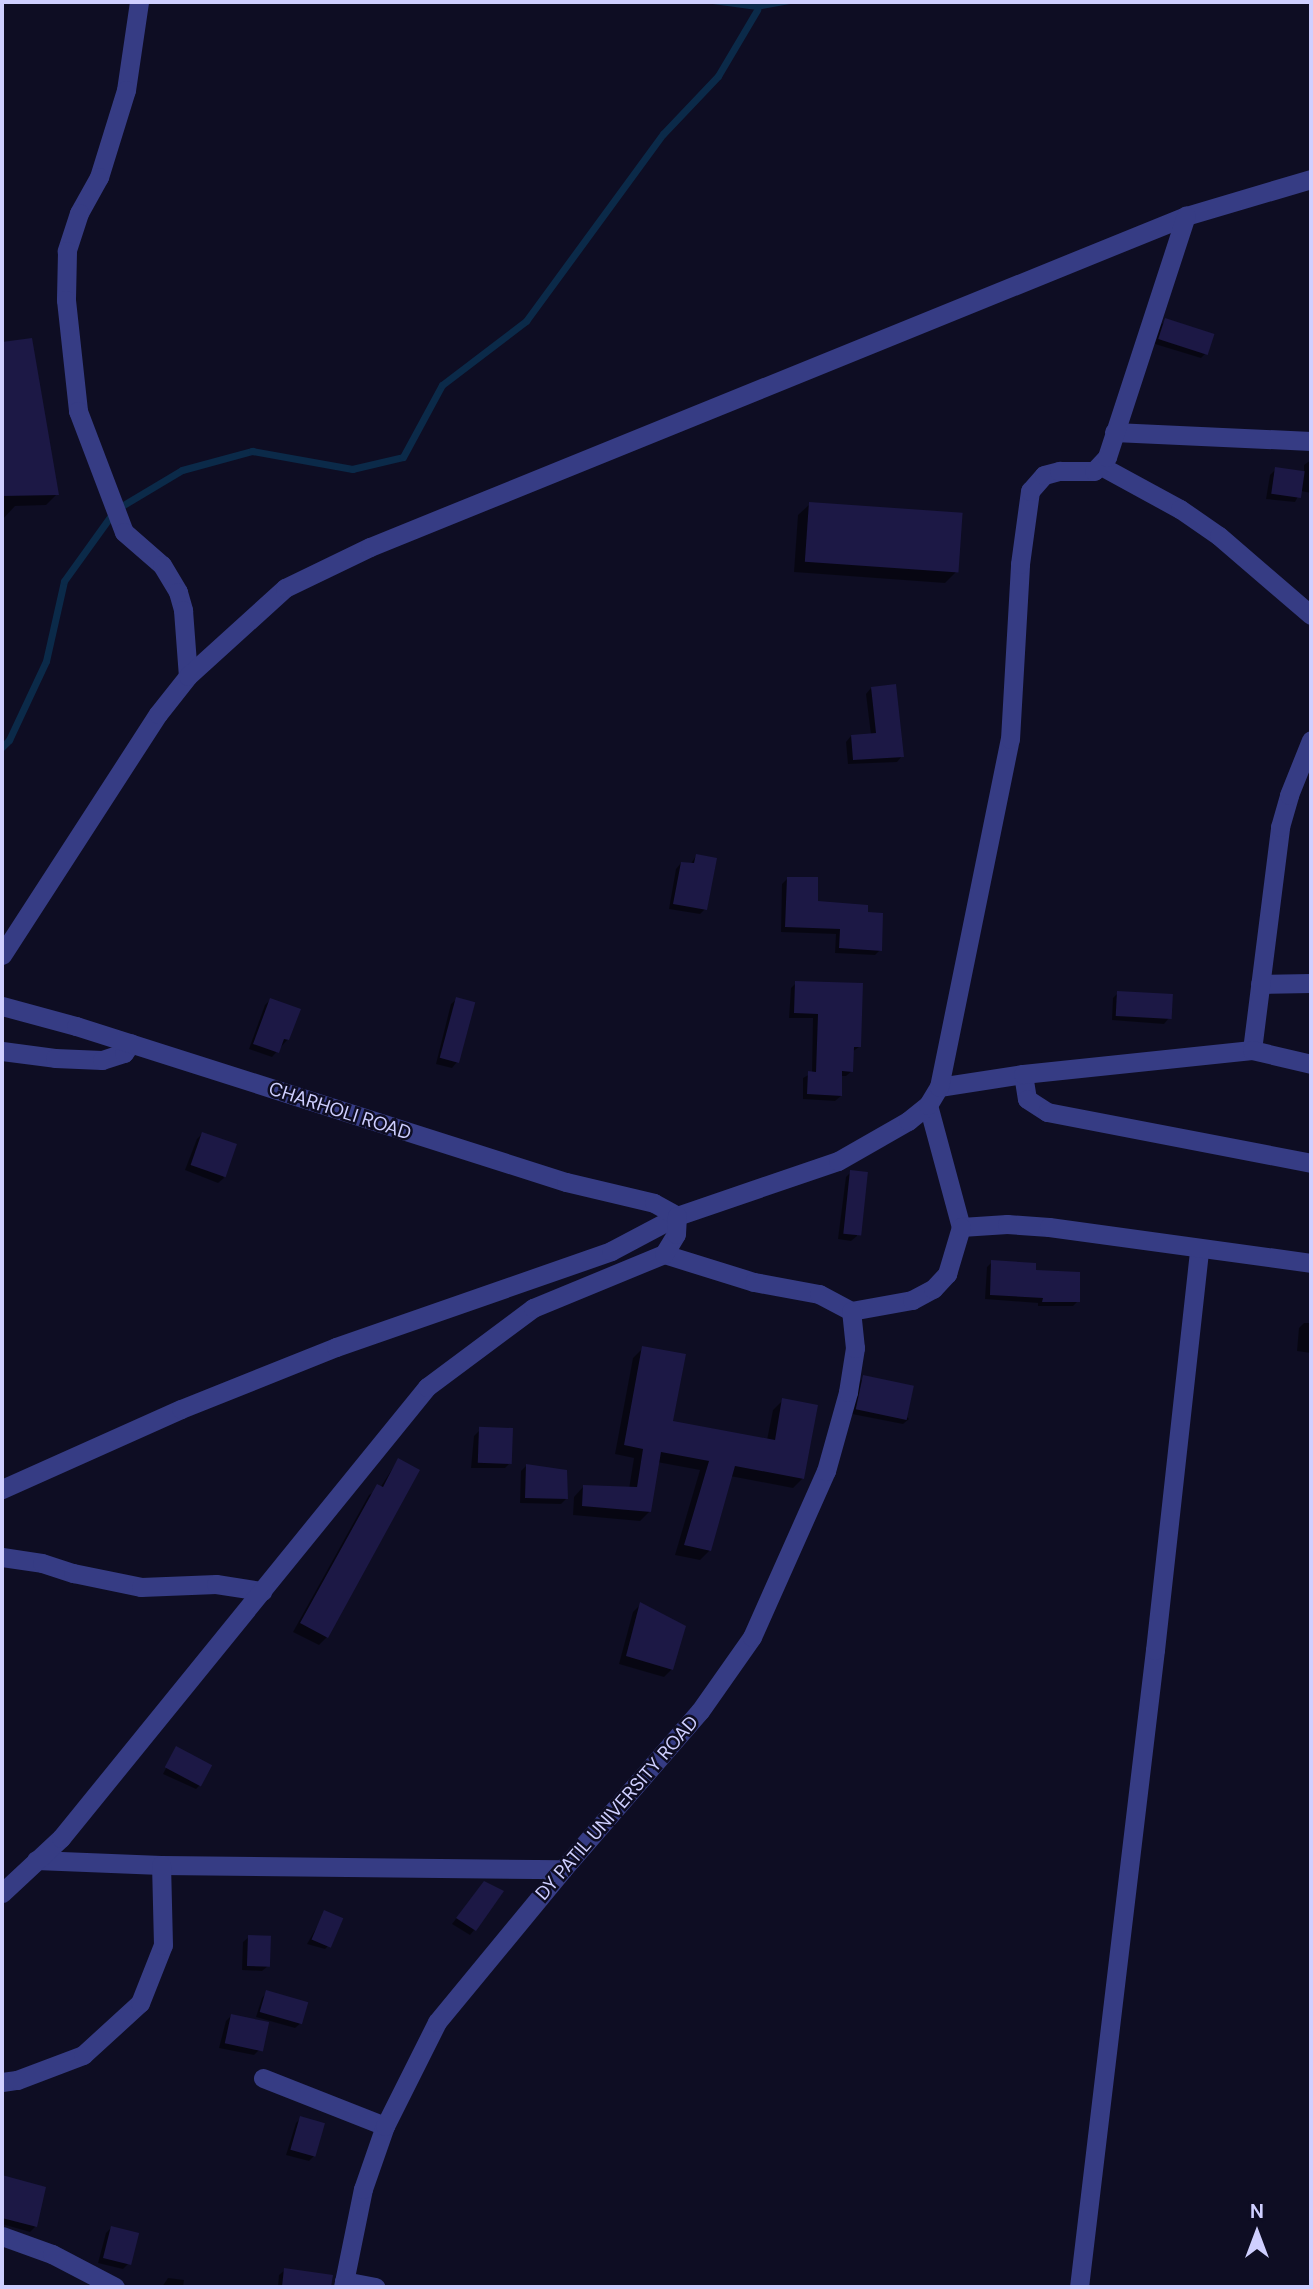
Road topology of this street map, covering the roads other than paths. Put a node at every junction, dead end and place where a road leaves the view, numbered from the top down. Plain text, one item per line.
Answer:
1 (139, 2) edge
2 (1311, 179) edge
3 (1186, 216) junction
4 (1114, 432) junction
5 (1311, 441) edge
6 (1101, 466) junction
7 (1311, 615) edge
8 (188, 676) junction
9 (1311, 740) edge
10 (2, 955) edge
11 (1311, 983) edge
12 (1260, 984) junction
13 (2, 1006) edge
14 (131, 1043) junction
15 (1252, 1050) junction
16 (2, 1051) edge
17 (1311, 1064) edge
18 (1023, 1074) junction
19 (939, 1087) junction
20 (928, 1105) junction
21 (1311, 1163) edge
22 (677, 1216) junction
23 (961, 1227) junction
24 (1199, 1249) junction
25 (664, 1254) junction
26 (1311, 1264) edge
27 (851, 1311) junction
28 (2, 1489) edge
29 (2, 1557) edge
30 (262, 1591) junction
31 (36, 1860) junction
32 (161, 1865) junction
33 (563, 1869) junction
34 (2, 1893) edge
35 (263, 2078) dead end
36 (2, 2082) edge
37 (385, 2126) junction
38 (2, 2236) edge
39 (344, 2284) edge
40 (115, 2287) edge
41 (375, 2287) edge
42 (1079, 2287) edge

1 - 8 street
2 - 3 street
3 - 4 street
3 - 8 street
4 - 5 street
4 - 6 street
6 - 7 street
6 - 19 street
8 - 10 street
9 - 12 street
11 - 12 street
12 - 15 street
13 - 14 street, CHARHOLI ROAD
14 - 16 street
14 - 22 street, CHARHOLI ROAD
15 - 17 street
15 - 18 street
18 - 19 street
18 - 21 street
19 - 20 street
20 - 22 street
20 - 23 street
22 - 25 street
22 - 28 street
23 - 24 street
23 - 27 street
24 - 26 street
24 - 42 street
25 - 27 street
25 - 30 street
27 - 33 street, DY PATIL UNIVERSITY ROAD
29 - 30 street
30 - 31 street
31 - 32 street
31 - 34 street
32 - 33 street
32 - 36 street
33 - 37 street, DY PATIL UNIVERSITY ROAD
35 - 37 street
37 - 39 street, DY PATIL UNIVERSITY ROAD
38 - 40 street
39 - 41 street

